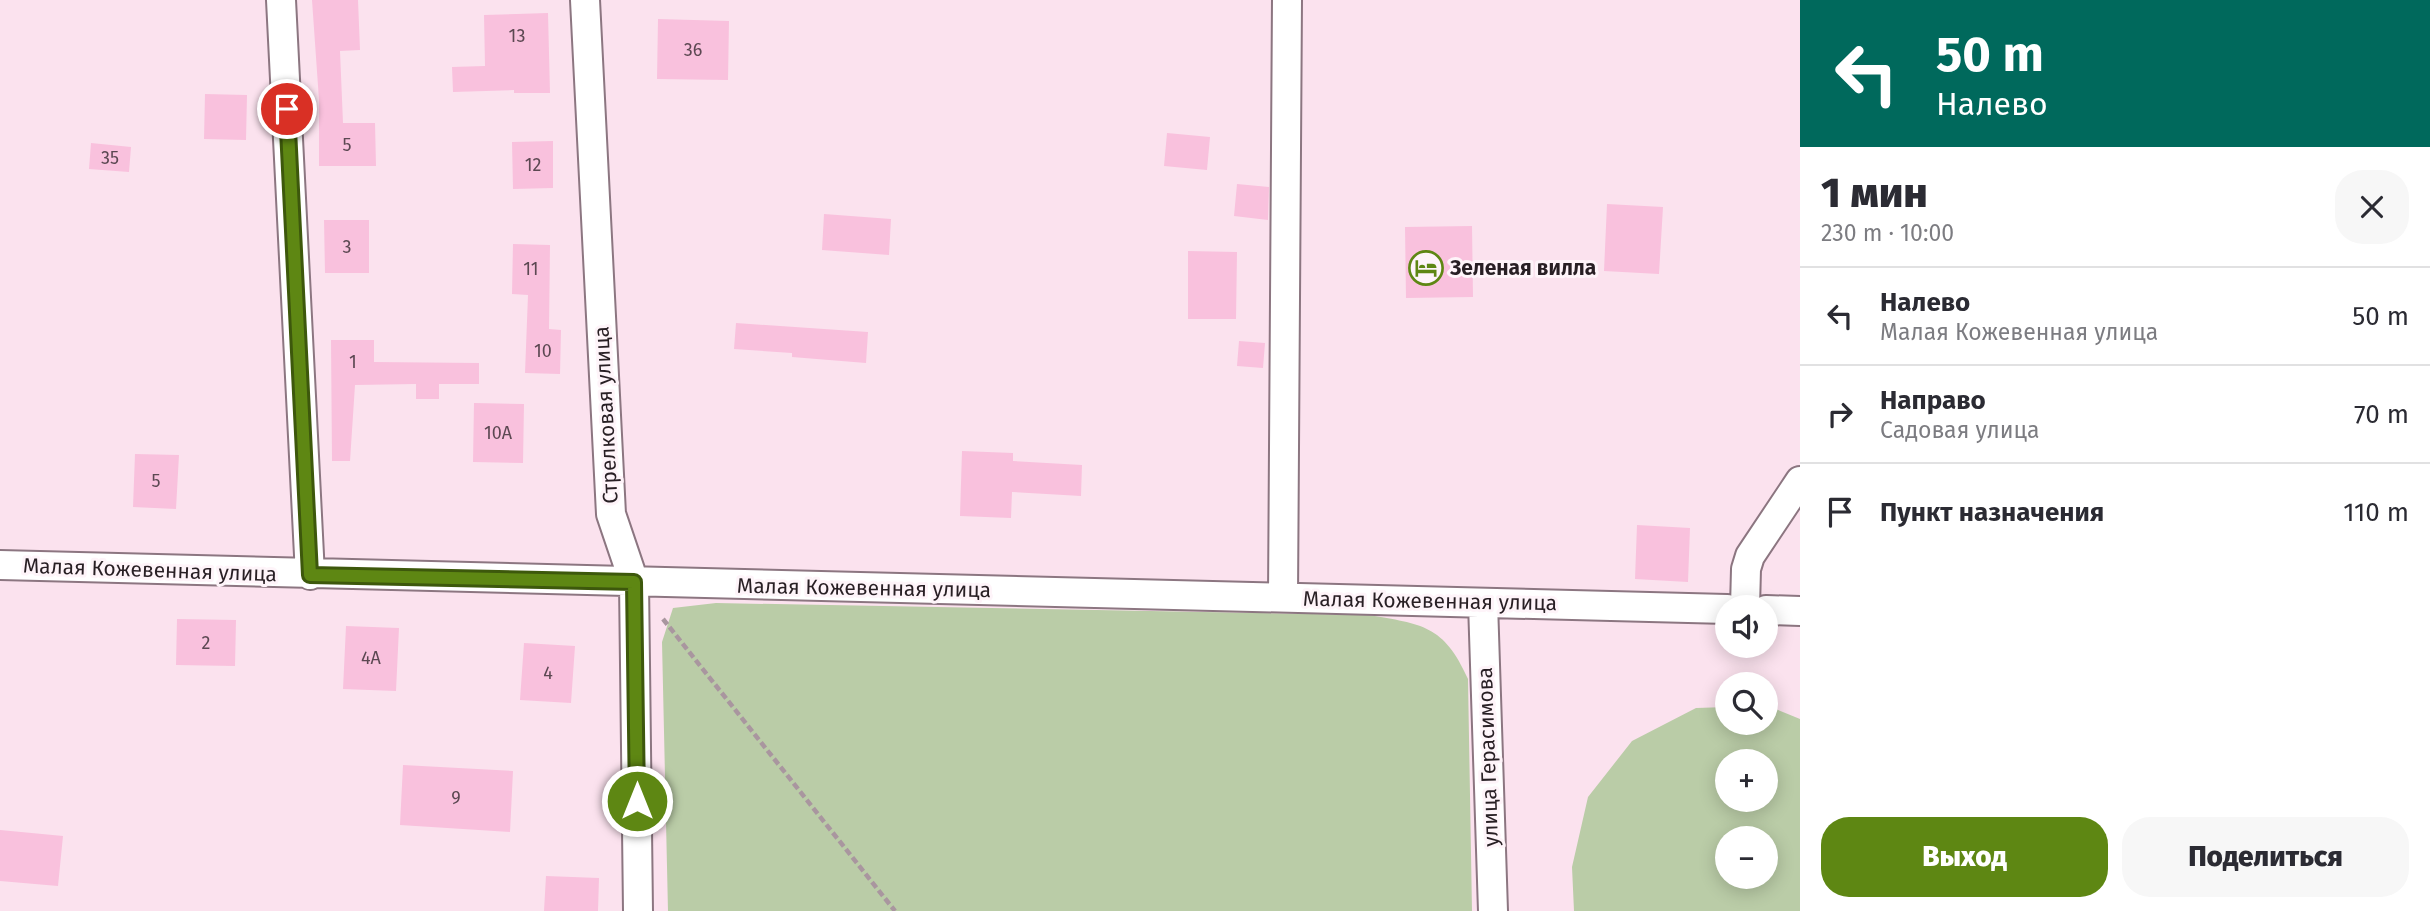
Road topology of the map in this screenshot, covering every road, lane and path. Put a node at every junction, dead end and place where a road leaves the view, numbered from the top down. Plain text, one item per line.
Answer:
1 (281, 0) edge
2 (585, 0) edge
3 (1287, 0) edge
4 (1800, 481) edge
5 (0, 565) edge
6 (310, 575) junction
7 (634, 582) junction
8 (1745, 595) edge
9 (1283, 597) junction
10 (1483, 603) junction
11 (1715, 609) edge
12 (1778, 610) edge
13 (1800, 611) edge
14 (638, 911) edge
15 (895, 911) edge
16 (1493, 911) edge

1 - 6 street
2 - 7 street, Стрелковая улица
3 - 9 street
4 - 8 street
5 - 6 street, Малая Кожевенная улица
6 - 7 street, Малая Кожевенная улица
7 - 9 street, Малая Кожевенная улица
7 - 14 street, Стрелковая улица
7 - 15 path
9 - 10 street, Малая Кожевенная улица
10 - 11 street, Малая Кожевенная улица
10 - 16 street, улица Герасимова
12 - 13 street

